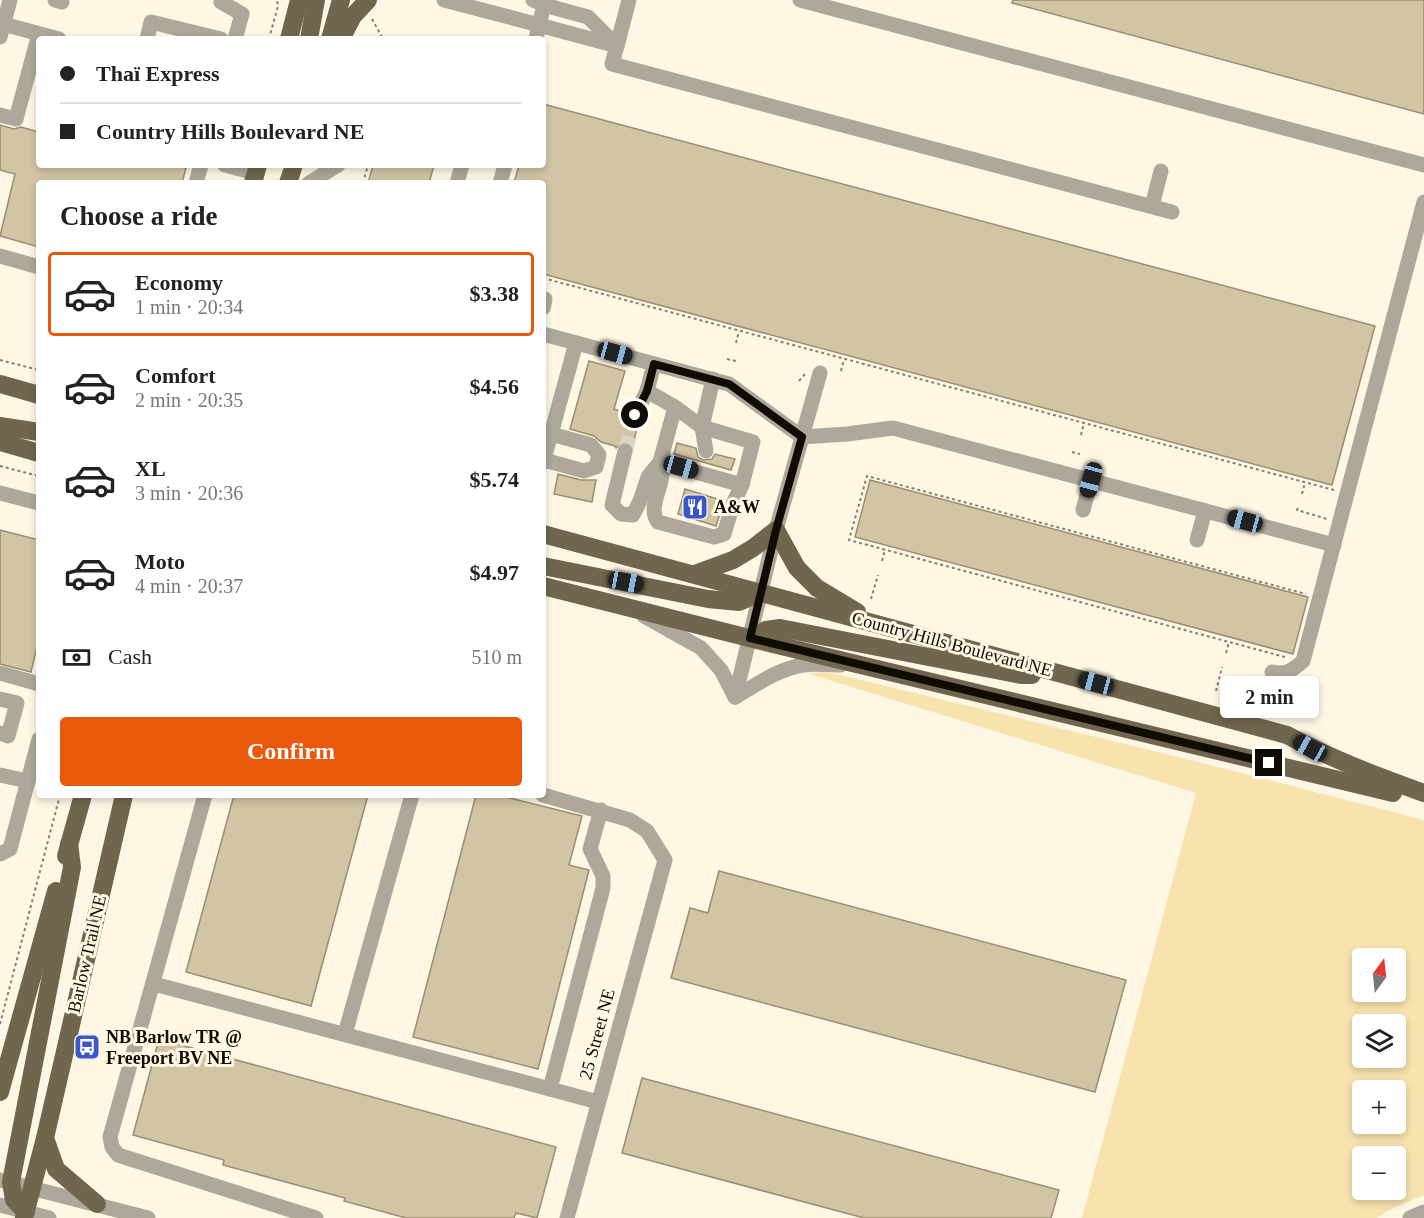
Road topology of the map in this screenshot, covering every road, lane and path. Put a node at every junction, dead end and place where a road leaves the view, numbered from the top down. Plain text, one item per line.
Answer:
1 (10, 0) edge
2 (277, 0) edge
3 (288, 0) edge
4 (299, 0) edge
5 (316, 0) edge
6 (341, 0) edge
7 (444, 0) edge
8 (629, 0) edge
9 (800, 0) edge
10 (220, 2) dead end
11 (539, 3) edge
12 (368, 6) edge
13 (2, 31) edge
14 (537, 32) edge
15 (39, 34) joint
16 (290, 34) edge
17 (47, 36) edge
18 (148, 36) edge
19 (209, 36) edge
20 (236, 36) edge
21 (270, 36) edge
22 (310, 36) edge
23 (331, 36) edge
24 (343, 36) edge
25 (382, 36) edge
26 (36, 45) edge
27 (617, 46) junction
28 (0, 115) edge
29 (1424, 165) edge
30 (232, 168) edge
31 (333, 168) edge
32 (1161, 171) dead end
33 (254, 177) edge
34 (314, 180) edge
35 (1424, 202) edge
36 (1152, 206) junction
37 (1172, 212) dead end
38 (0, 256) edge
39 (36, 266) edge
40 (546, 279) edge
41 (740, 331) junction
42 (546, 335) edge
43 (576, 343) junction
44 (736, 343) dead end
45 (727, 359) dead end
46 (844, 359) junction
47 (0, 360) edge
48 (736, 361) dead end
49 (654, 364) junction
50 (36, 369) edge
51 (841, 371) dead end
52 (820, 373) dead end
53 (713, 379) junction
54 (0, 382) edge
55 (36, 387) edge
56 (647, 391) junction
57 (36, 394) edge
58 (675, 407) junction
59 (635, 415) tunnel mouth
60 (1084, 423) junction
61 (0, 426) edge
62 (702, 427) junction
63 (36, 432) edge
64 (551, 434) junction
65 (1081, 435) dead end
66 (802, 437) junction
67 (0, 442) edge
68 (625, 451) tunnel mouth
69 (36, 452) edge
70 (546, 452) edge
71 (1072, 452) dead end
72 (1077, 452) dead end
73 (660, 462) junction
74 (703, 462) junction
75 (546, 463) edge
76 (0, 466) edge
77 (36, 475) edge
78 (1091, 480) junction
79 (1305, 483) junction
80 (742, 485) junction
81 (1335, 491) dead end
82 (0, 493) edge
83 (1302, 494) dead end
84 (36, 502) edge
85 (1298, 508) dead end
86 (1083, 510) dead end
87 (1205, 511) junction
88 (1326, 524) dead end
89 (776, 530) junction
90 (546, 535) edge
91 (1197, 540) dead end
92 (1334, 545) junction
93 (885, 549) junction
94 (882, 561) dead end
95 (546, 567) edge
96 (695, 574) junction
97 (878, 575) dead end
98 (546, 587) edge
99 (761, 592) junction
100 (1312, 596) dead end
101 (872, 599) dead end
102 (626, 607) junction
103 (876, 624) junction
104 (750, 638) junction
105 (1229, 641) junction
106 (1226, 654) dead end
107 (1293, 659) dead end
108 (861, 665) junction
109 (1222, 667) dead end
110 (1272, 672) dead end
111 (0, 674) edge
112 (1075, 678) junction
113 (32, 682) edge
114 (1216, 690) dead end
115 (735, 697) junction
116 (0, 699) edge
117 (17, 703) junction
118 (0, 733) edge
119 (36, 755) edge
120 (33, 771) edge
121 (0, 775) edge
122 (1424, 793) edge
123 (546, 796) edge
124 (59, 798) edge
125 (81, 798) edge
126 (123, 798) edge
127 (204, 798) edge
128 (411, 798) edge
129 (1424, 800) edge
130 (601, 810) junction
131 (69, 844) junction
132 (0, 854) edge
133 (154, 984) junction
134 (0, 1024) edge
135 (345, 1034) junction
136 (550, 1089) junction
137 (0, 1092) edge
138 (598, 1102) junction
139 (45, 1138) junction
140 (6, 1181) edge
141 (32, 1188) junction
142 (97, 1204) junction
143 (0, 1205) edge
144 (1424, 1212) edge
145 (25, 1215) edge
146 (49, 1218) edge
147 (148, 1218) edge
148 (316, 1218) edge
149 (567, 1218) edge
150 (1410, 1218) edge

1 - 13 street
2 - 21 path
3 - 16 main road
4 - 16 main road
5 - 22 main road
6 - 23 main road
7 - 14 street
8 - 27 street
9 - 29 street
10 - 20 street
11 - 14 street
11 - 27 street
12 - 24 main road
12 - 25 path
13 - 15 street
14 - 27 street
15 - 17 street
18 - 19 street
26 - 28 street
27 - 36 street
30 - 33 street
31 - 34 street
32 - 36 street
35 - 92 street
36 - 37 street
38 - 39 street
40 - 41 path
41 - 44 path
41 - 46 path
42 - 43 street
43 - 49 street
43 - 64 street
45 - 48 path
46 - 51 path
46 - 60 path
47 - 50 path
49 - 53 street
49 - 56 street
52 - 66 street
53 - 62 street
53 - 66 street
54 - 55 main road
54 - 57 main road
56 - 58 street
56 - 59 street
58 - 62 street
58 - 73 street
60 - 65 path
60 - 79 path
61 - 63 main road
62 - 74 street
62 - 80 street
64 - 70 street
64 - 75 street
66 - 78 street
66 - 89 street
67 - 69 main road
68 - 73 street
71 - 72 path
73 - 74 street
73 - 80 street
74 - 80 street
76 - 77 path
78 - 86 street
78 - 87 street
79 - 81 path
79 - 83 path
82 - 84 street
85 - 88 path
87 - 91 street
87 - 92 street
89 - 96 main road
89 - 99 street
89 - 103 main road
90 - 96 main road, Country Hills Boulevard NE
92 - 110 street
93 - 94 path
93 - 100 path
93 - 105 path
95 - 99 main road
96 - 99 main road, Country Hills Boulevard NE
97 - 101 path
98 - 102 main road
99 - 103 main road, Country Hills Boulevard NE
99 - 104 street
102 - 104 main road
102 - 115 street
103 - 112 main road, Country Hills Boulevard NE
104 - 108 main road
104 - 112 main road
104 - 115 street
105 - 106 path
105 - 107 path
108 - 115 street
108 - 129 main road
109 - 114 path
111 - 113 street
112 - 122 main road, Country Hills Boulevard NE
113 - 117 street
116 - 117 street
117 - 118 street
119 - 120 street
120 - 121 street
120 - 132 street
123 - 130 street
124 - 134 path
125 - 131 main road
126 - 139 main road, Barlow Trail NE
127 - 133 street
128 - 135 street
130 - 136 street
130 - 138 street, 25 Street NE
131 - 137 main road
131 - 140 main road
133 - 135 street
133 - 148 street
135 - 136 street
136 - 138 street
138 - 149 street, 25 Street NE
139 - 141 main road, Barlow Trail NE
139 - 142 main road
140 - 141 street
140 - 145 main road
141 - 142 street
141 - 145 main road, Barlow Trail NE
142 - 147 street
143 - 145 street
144 - 150 street
145 - 146 street

